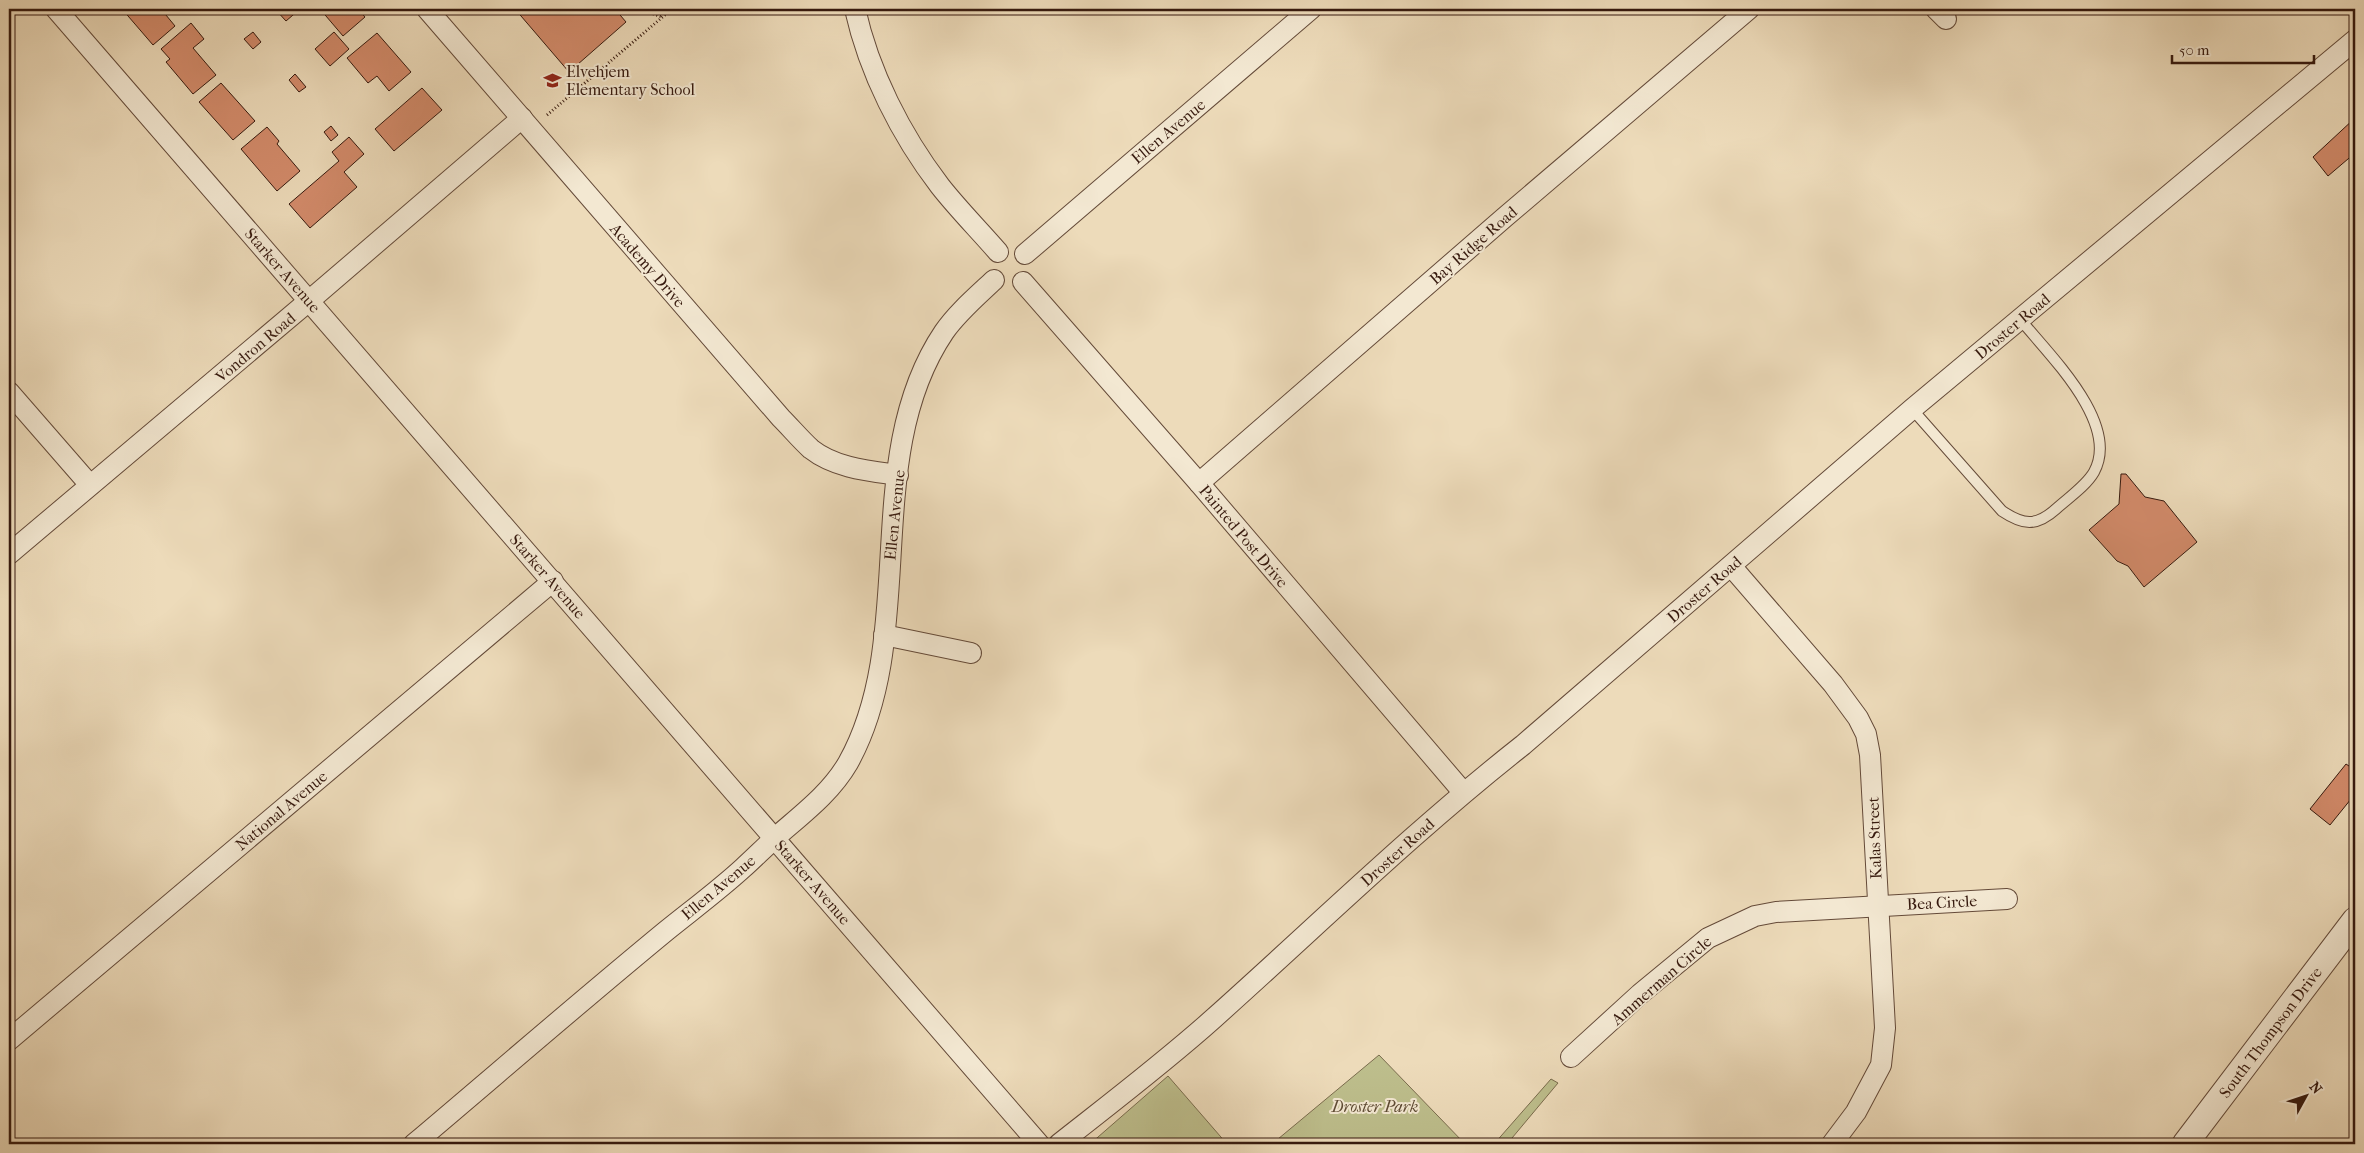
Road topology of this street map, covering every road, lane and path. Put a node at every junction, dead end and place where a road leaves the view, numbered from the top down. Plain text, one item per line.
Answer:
1 (56, 9) edge
2 (427, 9) edge
3 (640, 9) edge
4 (672, 9) edge
5 (855, 9) edge
6 (1311, 9) edge
7 (1749, 9) edge
8 (662, 17) junction
9 (2355, 40) edge
10 (547, 115) dead end
11 (522, 118) junction
12 (998, 252) junction
13 (1024, 254) junction
14 (994, 280) junction
15 (1023, 282) junction
16 (310, 300) junction
17 (2020, 319) junction
18 (9, 392) edge
19 (1912, 409) junction
20 (898, 474) junction
21 (1199, 483) junction
22 (90, 485) junction
23 (9, 554) edge
24 (1731, 566) junction
25 (553, 581) junction
26 (884, 635) junction
27 (971, 653) dead end
28 (1463, 792) junction
29 (775, 838) junction
30 (2007, 899) dead end
31 (1877, 906) junction
32 (2355, 920) edge
33 (9, 1040) edge
34 (1571, 1058) dead end
35 (414, 1144) edge
36 (1039, 1144) edge
37 (1059, 1144) edge
38 (1832, 1144) edge
39 (2186, 1144) edge

1 - 16 street, Starker Avenue
2 - 11 street, Academy Drive
3 - 8 path
4 - 8 path
5 - 12 street
6 - 13 street, Ellen Avenue
7 - 21 street, Bay Ridge Road
8 - 10 path
9 - 17 street, Droster Road
11 - 16 street, Vondron Road
11 - 20 street, Academy Drive
12 - 13 street
12 - 14 street
13 - 15 street
14 - 15 street
14 - 20 street, Ellen Avenue
15 - 21 street, Painted Post Drive
16 - 22 street, Vondron Road
16 - 25 street, Starker Avenue
17 - 19 street, Droster Road
17 - 19 lane
18 - 22 street
19 - 24 street, Droster Road
20 - 26 street, Ellen Avenue
21 - 28 street, Painted Post Drive
22 - 23 street, Vondron Road
24 - 28 street, Droster Road
24 - 31 street, Kalas Street
25 - 29 street, Starker Avenue
25 - 33 street, National Avenue
26 - 27 street
26 - 29 street, Ellen Avenue
28 - 37 street, Droster Road
29 - 35 street, Ellen Avenue
29 - 36 street, Starker Avenue
30 - 31 street, Bea Circle
31 - 34 street, Ammerman Circle
31 - 38 street, Kalas Street
32 - 39 street, South Thompson Drive

